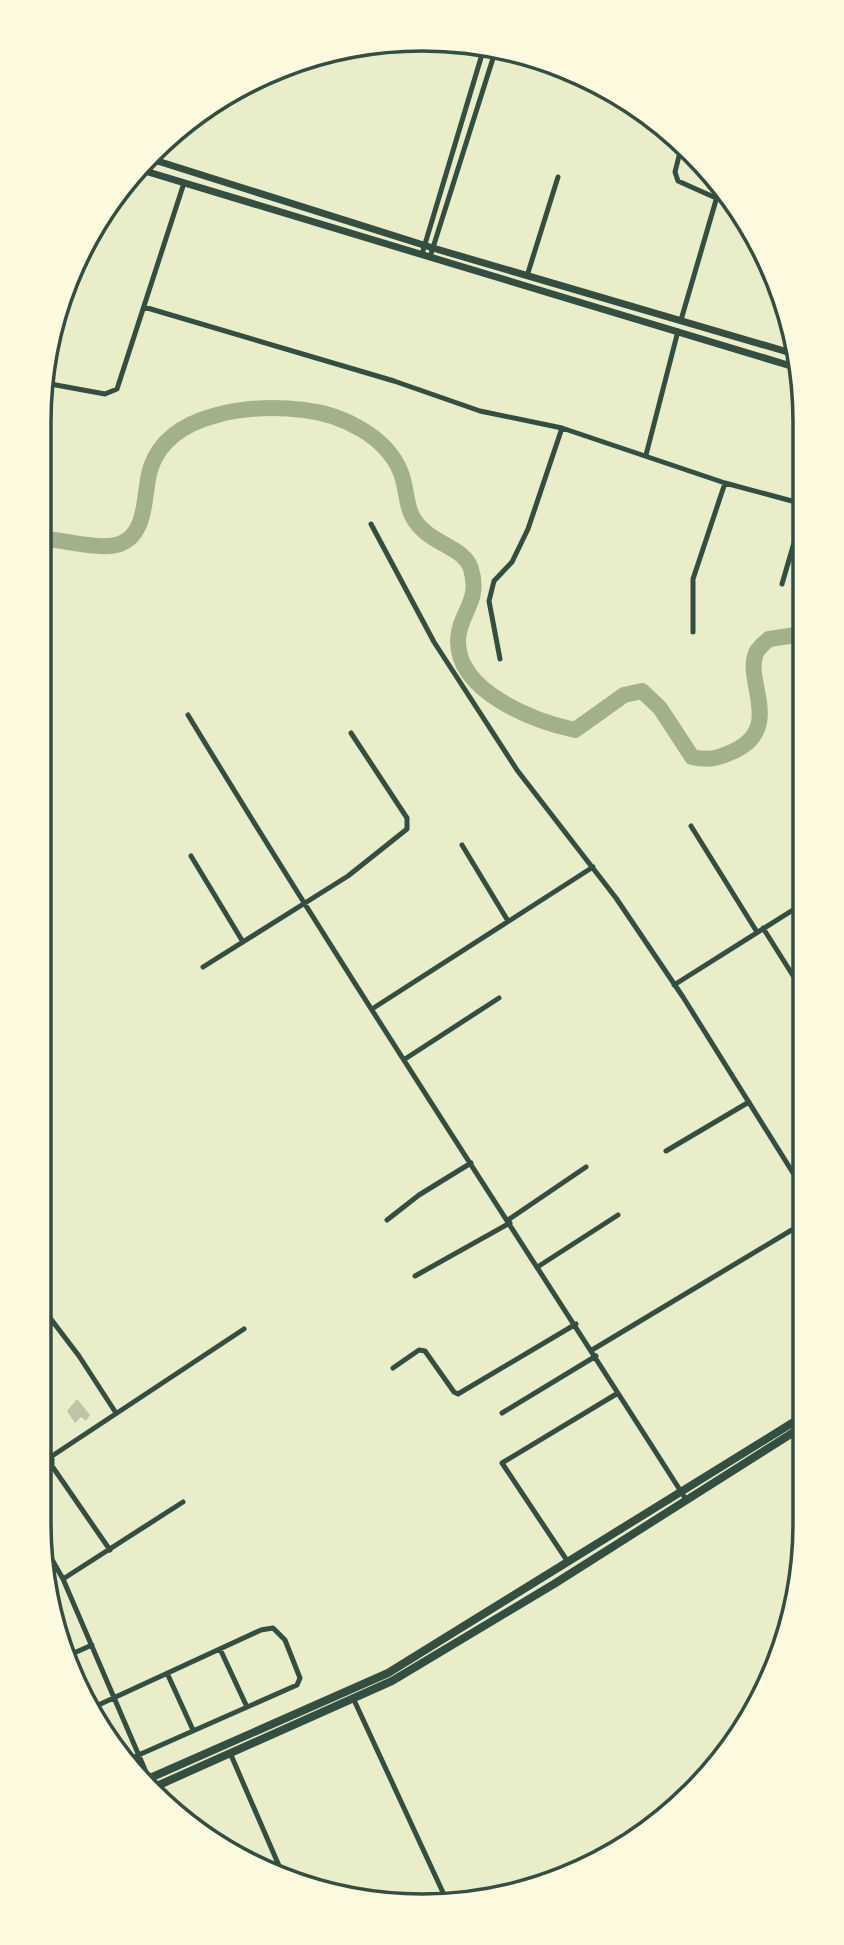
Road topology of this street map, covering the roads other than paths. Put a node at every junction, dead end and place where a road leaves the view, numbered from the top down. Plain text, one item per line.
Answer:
1 (482, 56) edge
2 (493, 58) edge
3 (679, 154) edge
4 (157, 161) edge
5 (148, 172) edge
6 (558, 177) dead end
7 (184, 183) junction
8 (716, 198) joint
9 (424, 245) junction
10 (433, 248) junction
11 (422, 254) junction
12 (430, 257) junction
13 (527, 276) junction
14 (144, 307) junction
15 (681, 320) junction
16 (678, 331) junction
17 (786, 351) edge
18 (788, 365) edge
19 (53, 384) edge
20 (562, 428) junction
21 (646, 455) junction
22 (725, 483) junction
23 (793, 501) edge
24 (371, 524) dead end
25 (793, 546) edge
26 (782, 584) dead end
27 (693, 632) dead end
28 (500, 659) dead end
29 (188, 715) dead end
30 (351, 733) dead end
31 (691, 826) dead end
32 (462, 845) dead end
33 (191, 856) dead end
34 (593, 867) junction
35 (303, 904) junction
36 (793, 910) edge
37 (509, 921) junction
38 (760, 930) junction
39 (243, 942) junction
40 (203, 967) dead end
41 (793, 977) edge
42 (674, 985) junction
43 (499, 998) dead end
44 (372, 1009) junction
45 (405, 1059) junction
46 (749, 1102) junction
47 (666, 1150) dead end
48 (471, 1163) junction
49 (586, 1167) dead end
50 (793, 1174) edge
51 (618, 1215) dead end
52 (387, 1220) dead end
53 (509, 1221) junction
54 (793, 1229) edge
55 (539, 1266) junction
56 (415, 1276) dead end
57 (51, 1319) edge
58 (576, 1324) junction
59 (244, 1329) dead end
60 (594, 1353) junction
61 (393, 1368) dead end
62 (618, 1393) junction
63 (116, 1413) junction
64 (502, 1413) dead end
65 (793, 1423) edge
66 (793, 1433) edge
67 (682, 1492) junction
68 (687, 1501) junction
69 (183, 1502) dead end
70 (110, 1550) junction
71 (53, 1562) edge
72 (569, 1564) junction
73 (63, 1579) junction
74 (92, 1645) junction
75 (220, 1649) junction
76 (74, 1653) edge
77 (167, 1673) junction
78 (115, 1698) junction
79 (354, 1700) junction
80 (98, 1705) edge
81 (247, 1707) junction
82 (193, 1730) junction
83 (139, 1755) junction
84 (231, 1755) junction
85 (134, 1757) edge
86 (142, 1767) edge
87 (151, 1777) edge
88 (159, 1786) edge
89 (279, 1865) edge
90 (443, 1893) edge

1 - 9 street
2 - 10 street
3 - 8 street
4 - 9 street
5 - 7 street
6 - 13 street
7 - 11 street
7 - 14 street
8 - 15 street
9 - 10 street
9 - 11 street
10 - 12 street
10 - 13 street
11 - 12 street
12 - 16 street
13 - 15 street
14 - 19 street
14 - 20 street
15 - 17 street
16 - 18 street
16 - 21 street
20 - 21 street
20 - 28 street
21 - 22 street
22 - 23 street
22 - 27 street
24 - 34 street
25 - 26 street
29 - 35 street
30 - 35 street
31 - 38 street
32 - 37 street
33 - 39 street
34 - 37 street
34 - 42 street
35 - 39 street
35 - 44 street
36 - 38 street
37 - 44 street
38 - 41 street
38 - 42 street
39 - 40 street
42 - 46 street
43 - 45 street
44 - 45 street
45 - 48 street
46 - 47 street
46 - 50 street
48 - 52 street
48 - 53 street
49 - 53 street
51 - 55 street
53 - 55 street
53 - 56 street
54 - 60 street
55 - 58 street
57 - 63 street
58 - 60 street
58 - 61 street
59 - 63 street
60 - 62 street
60 - 64 street
62 - 67 street
62 - 72 street
63 - 70 street
65 - 67 main road
66 - 68 main road
67 - 68 street
67 - 72 main road
68 - 79 main road
69 - 70 street
70 - 73 street
71 - 73 street
72 - 87 main road
73 - 74 street
74 - 76 street
74 - 78 street
75 - 77 street
75 - 81 street
75 - 81 street
77 - 78 street
77 - 82 street
78 - 80 street
78 - 83 street
79 - 84 main road
79 - 90 street
81 - 82 street
82 - 83 street
83 - 85 street
83 - 86 street
84 - 88 main road
84 - 89 street

